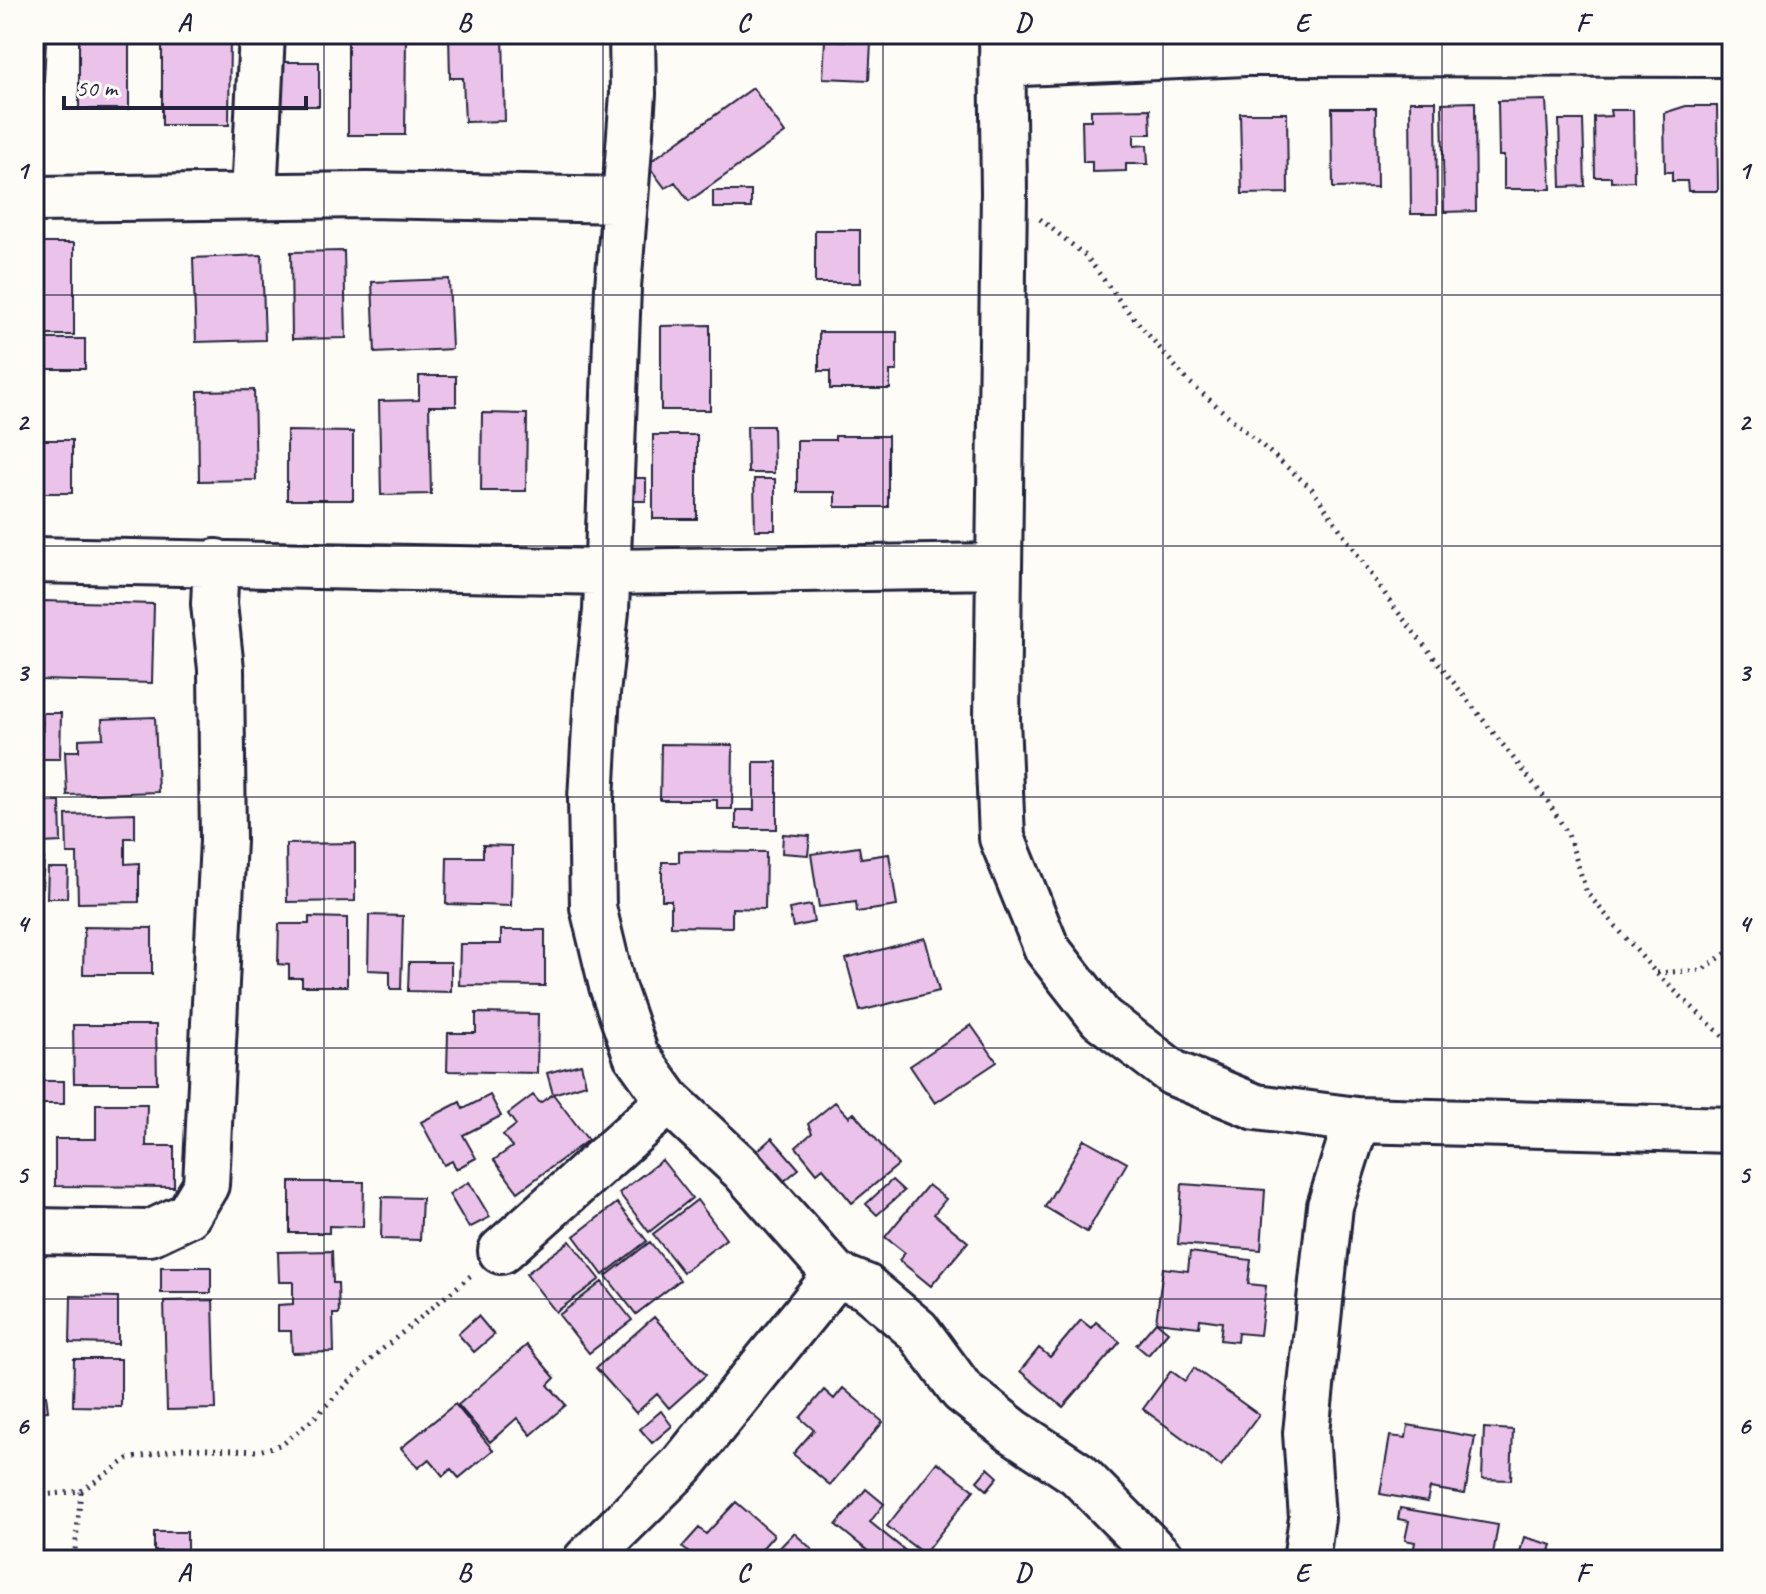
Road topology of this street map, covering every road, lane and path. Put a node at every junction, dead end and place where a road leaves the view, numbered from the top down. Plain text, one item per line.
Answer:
1 (262, 34) edge
2 (632, 34) edge
3 (1003, 49) edge
4 (1732, 54) edge
5 (1004, 193) junction
6 (254, 196) junction
7 (34, 199) edge
8 (625, 200) junction
9 (34, 560) edge
10 (216, 562) junction
11 (998, 566) junction
12 (607, 572) junction
13 (1732, 949) edge
14 (1656, 973) junction
15 (1732, 1045) edge
16 (669, 1101) junction
17 (1357, 1120) junction
18 (1732, 1130) edge
19 (34, 1231) edge
20 (501, 1251) joint
21 (836, 1275) junction
22 (81, 1491) junction
23 (34, 1496) edge
24 (600, 1556) edge
25 (74, 1560) edge
26 (1163, 1560) edge
27 (1306, 1560) edge

1 - 6 street
2 - 8 street
3 - 4 street
3 - 5 street
5 - 11 street
5 - 14 path
6 - 7 street
6 - 8 street
8 - 12 street
9 - 10 street
10 - 12 street
10 - 19 street
11 - 12 street
11 - 17 street
12 - 16 street
13 - 14 path
14 - 15 path
16 - 20 street
16 - 21 street
17 - 18 street
17 - 27 street
20 - 22 path
21 - 24 street
21 - 26 street
22 - 23 path
22 - 25 path

